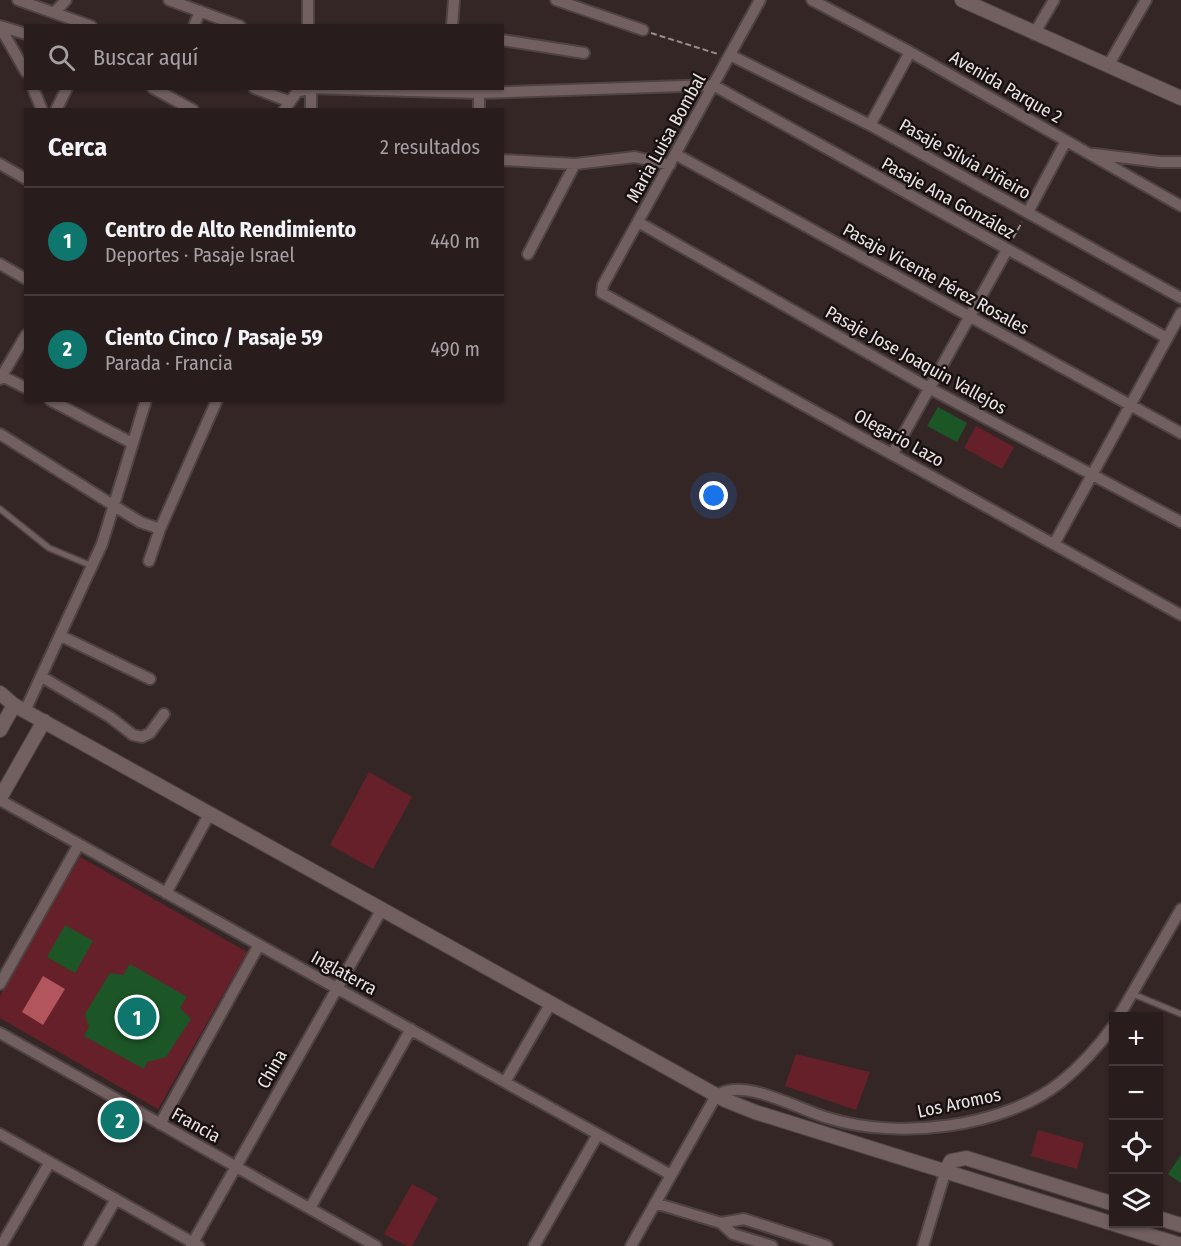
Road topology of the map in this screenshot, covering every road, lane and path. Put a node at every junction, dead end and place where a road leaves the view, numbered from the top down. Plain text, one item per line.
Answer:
1 (18, 0) edge
2 (66, 0) edge
3 (169, 0) edge
4 (308, 0) edge
5 (454, 0) edge
6 (556, 0) edge
7 (760, 0) edge
8 (812, 0) edge
9 (962, 0) edge
10 (1054, 0) edge
11 (1146, 0) edge
12 (200, 11) junction
13 (55, 12) junction
14 (86, 24) edge
15 (195, 24) edge
16 (235, 24) edge
17 (308, 24) edge
18 (453, 24) edge
19 (0, 27) edge
20 (643, 30) joint
21 (24, 33) edge
22 (1034, 34) junction
23 (504, 40) edge
24 (910, 52) junction
25 (584, 53) dead end
26 (730, 55) junction
27 (1109, 64) junction
28 (24, 69) edge
29 (713, 85) junction
30 (34, 90) edge
31 (66, 90) edge
32 (157, 90) edge
33 (258, 90) edge
34 (304, 90) edge
35 (311, 90) edge
36 (378, 90) edge
37 (479, 93) junction
38 (1181, 98) edge
39 (286, 105) edge
40 (41, 108) edge
41 (57, 108) edge
42 (189, 108) edge
43 (311, 108) edge
44 (479, 108) edge
45 (870, 125) junction
46 (1066, 141) junction
47 (1087, 153) junction
48 (675, 154) junction
49 (504, 160) edge
50 (1181, 162) edge
51 (0, 164) edge
52 (574, 164) junction
53 (669, 165) junction
54 (24, 178) edge
55 (1181, 206) edge
56 (1028, 212) junction
57 (638, 222) junction
58 (1007, 250) junction
59 (528, 254) dead end
60 (0, 264) edge
61 (24, 278) edge
62 (602, 291) joint
63 (1181, 298) edge
64 (1181, 313) edge
65 (970, 316) junction
66 (24, 337) edge
67 (1167, 338) junction
68 (4, 362) edge
69 (1, 377) edge
70 (24, 387) edge
71 (929, 388) junction
72 (54, 402) edge
73 (145, 402) edge
74 (216, 402) edge
75 (1131, 405) junction
76 (1181, 433) edge
77 (0, 434) edge
78 (132, 443) junction
79 (893, 453) junction
80 (1093, 474) junction
81 (113, 504) junction
82 (0, 509) edge
83 (1181, 522) edge
84 (160, 529) junction
85 (1054, 544) junction
86 (149, 561) dead end
87 (92, 566) junction
88 (1181, 615) edge
89 (61, 636) junction
90 (42, 677) junction
91 (150, 679) dead end
92 (0, 693) edge
93 (20, 708) junction
94 (164, 714) dead end
95 (44, 721) junction
96 (0, 730) edge
97 (0, 799) edge
98 (210, 813) junction
99 (79, 844) junction
100 (166, 893) junction
101 (382, 909) junction
102 (1181, 909) edge
103 (259, 945) junction
104 (0, 984) edge
105 (337, 988) junction
106 (1133, 994) junction
107 (551, 1003) junction
108 (1122, 1012) edge
109 (1181, 1014) edge
110 (411, 1029) junction
111 (1109, 1031) edge
112 (0, 1034) edge
113 (505, 1082) junction
114 (716, 1096) junction
115 (160, 1124) junction
116 (0, 1134) edge
117 (598, 1134) junction
118 (50, 1162) junction
119 (236, 1167) junction
120 (945, 1173) junction
121 (671, 1175) junction
122 (116, 1200) junction
123 (655, 1203) junction
124 (1109, 1203) edge
125 (310, 1208) junction
126 (1163, 1220) edge
127 (721, 1223) junction
128 (1181, 1225) edge
129 (194, 1245) edge
130 (1177, 1245) edge
131 (1, 1246) edge
132 (89, 1246) edge
133 (376, 1246) edge
134 (534, 1246) edge
135 (631, 1246) edge
136 (772, 1246) edge
137 (828, 1246) edge
138 (923, 1246) edge

1 - 13 street
2 - 13 street
3 - 12 street
4 - 17 street
5 - 18 street
6 - 20 street
7 - 26 street, Maria Luisa Bombal
8 - 24 street, Avenida Parque 2
9 - 22 street
10 - 22 street
11 - 27 street
12 - 15 street
12 - 16 street
13 - 14 street
19 - 21 street
19 - 28 street
20 - 26 path
22 - 27 street
23 - 25 street
24 - 45 street
24 - 46 street, Avenida Parque 2
26 - 29 street, Maria Luisa Bombal
26 - 45 street, Pasaje Silvia Piñeiro
27 - 38 street
29 - 37 street
29 - 48 street, Maria Luisa Bombal
29 - 58 street, Pasaje Ana González
30 - 40 street
31 - 41 street
32 - 42 street
33 - 39 street
34 - 39 street
35 - 43 street
36 - 37 street
37 - 44 street
45 - 56 street, Pasaje Silvia Piñeiro
46 - 47 street, Avenida Parque 2
46 - 56 street
47 - 50 street
47 - 55 street, Avenida Parque 2
48 - 53 street, Maria Luisa Bombal
48 - 65 street, Pasaje Vicente Pérez Rosales
49 - 52 street
51 - 54 street
52 - 53 street
52 - 59 street
53 - 57 street, Maria Luisa Bombal
56 - 58 path
56 - 63 street, Pasaje Silvia Piñeiro
57 - 62 street, Maria Luisa Bombal
57 - 71 street, Pasaje Jose Joaquin Vallejos
58 - 65 street
58 - 67 street, Pasaje Ana González
60 - 61 street
62 - 79 street, Olegario Lazo
64 - 67 street
65 - 71 street
65 - 75 street, Pasaje Vicente Pérez Rosales
66 - 68 street
67 - 75 street
68 - 69 street
69 - 70 street
71 - 79 street
71 - 80 street, Pasaje Jose Joaquin Vallejos
72 - 78 street
73 - 78 street
74 - 84 street
75 - 76 street, Pasaje Vicente Pérez Rosales
75 - 80 street
77 - 81 street
78 - 81 street
79 - 85 street, Olegario Lazo
80 - 83 street, Pasaje Jose Joaquin Vallejos
80 - 85 street
81 - 84 street
81 - 87 street
82 - 87 lane
84 - 86 street
85 - 88 street, Olegario Lazo
87 - 89 street
89 - 90 street
89 - 91 street
90 - 93 street
90 - 94 street
92 - 93 street
93 - 95 street
93 - 96 street
95 - 97 street
95 - 98 street
97 - 99 street, Inglaterra
98 - 100 street
98 - 101 street
99 - 100 street, Inglaterra
99 - 104 street
100 - 103 street, Inglaterra
101 - 105 street, China
101 - 107 street
102 - 106 street
103 - 105 street, Inglaterra
103 - 115 street
105 - 110 street, Inglaterra
105 - 119 street, China
106 - 108 street
106 - 109 lane
107 - 113 street
107 - 114 street
110 - 113 street, Inglaterra
110 - 125 street
111 - 114 street, Los Aromos
112 - 115 street, Francia
113 - 117 street, Inglaterra
114 - 120 street
114 - 121 street
115 - 119 street, Francia
116 - 118 street
117 - 121 street, Inglaterra
117 - 134 street
118 - 122 street
118 - 131 street
119 - 125 street, Francia
119 - 129 street, China
120 - 124 street
120 - 130 street
120 - 138 street
121 - 123 street
122 - 129 street
122 - 132 street
123 - 127 street
123 - 135 street
125 - 133 street, Francia
126 - 128 street
127 - 136 street
127 - 137 street

